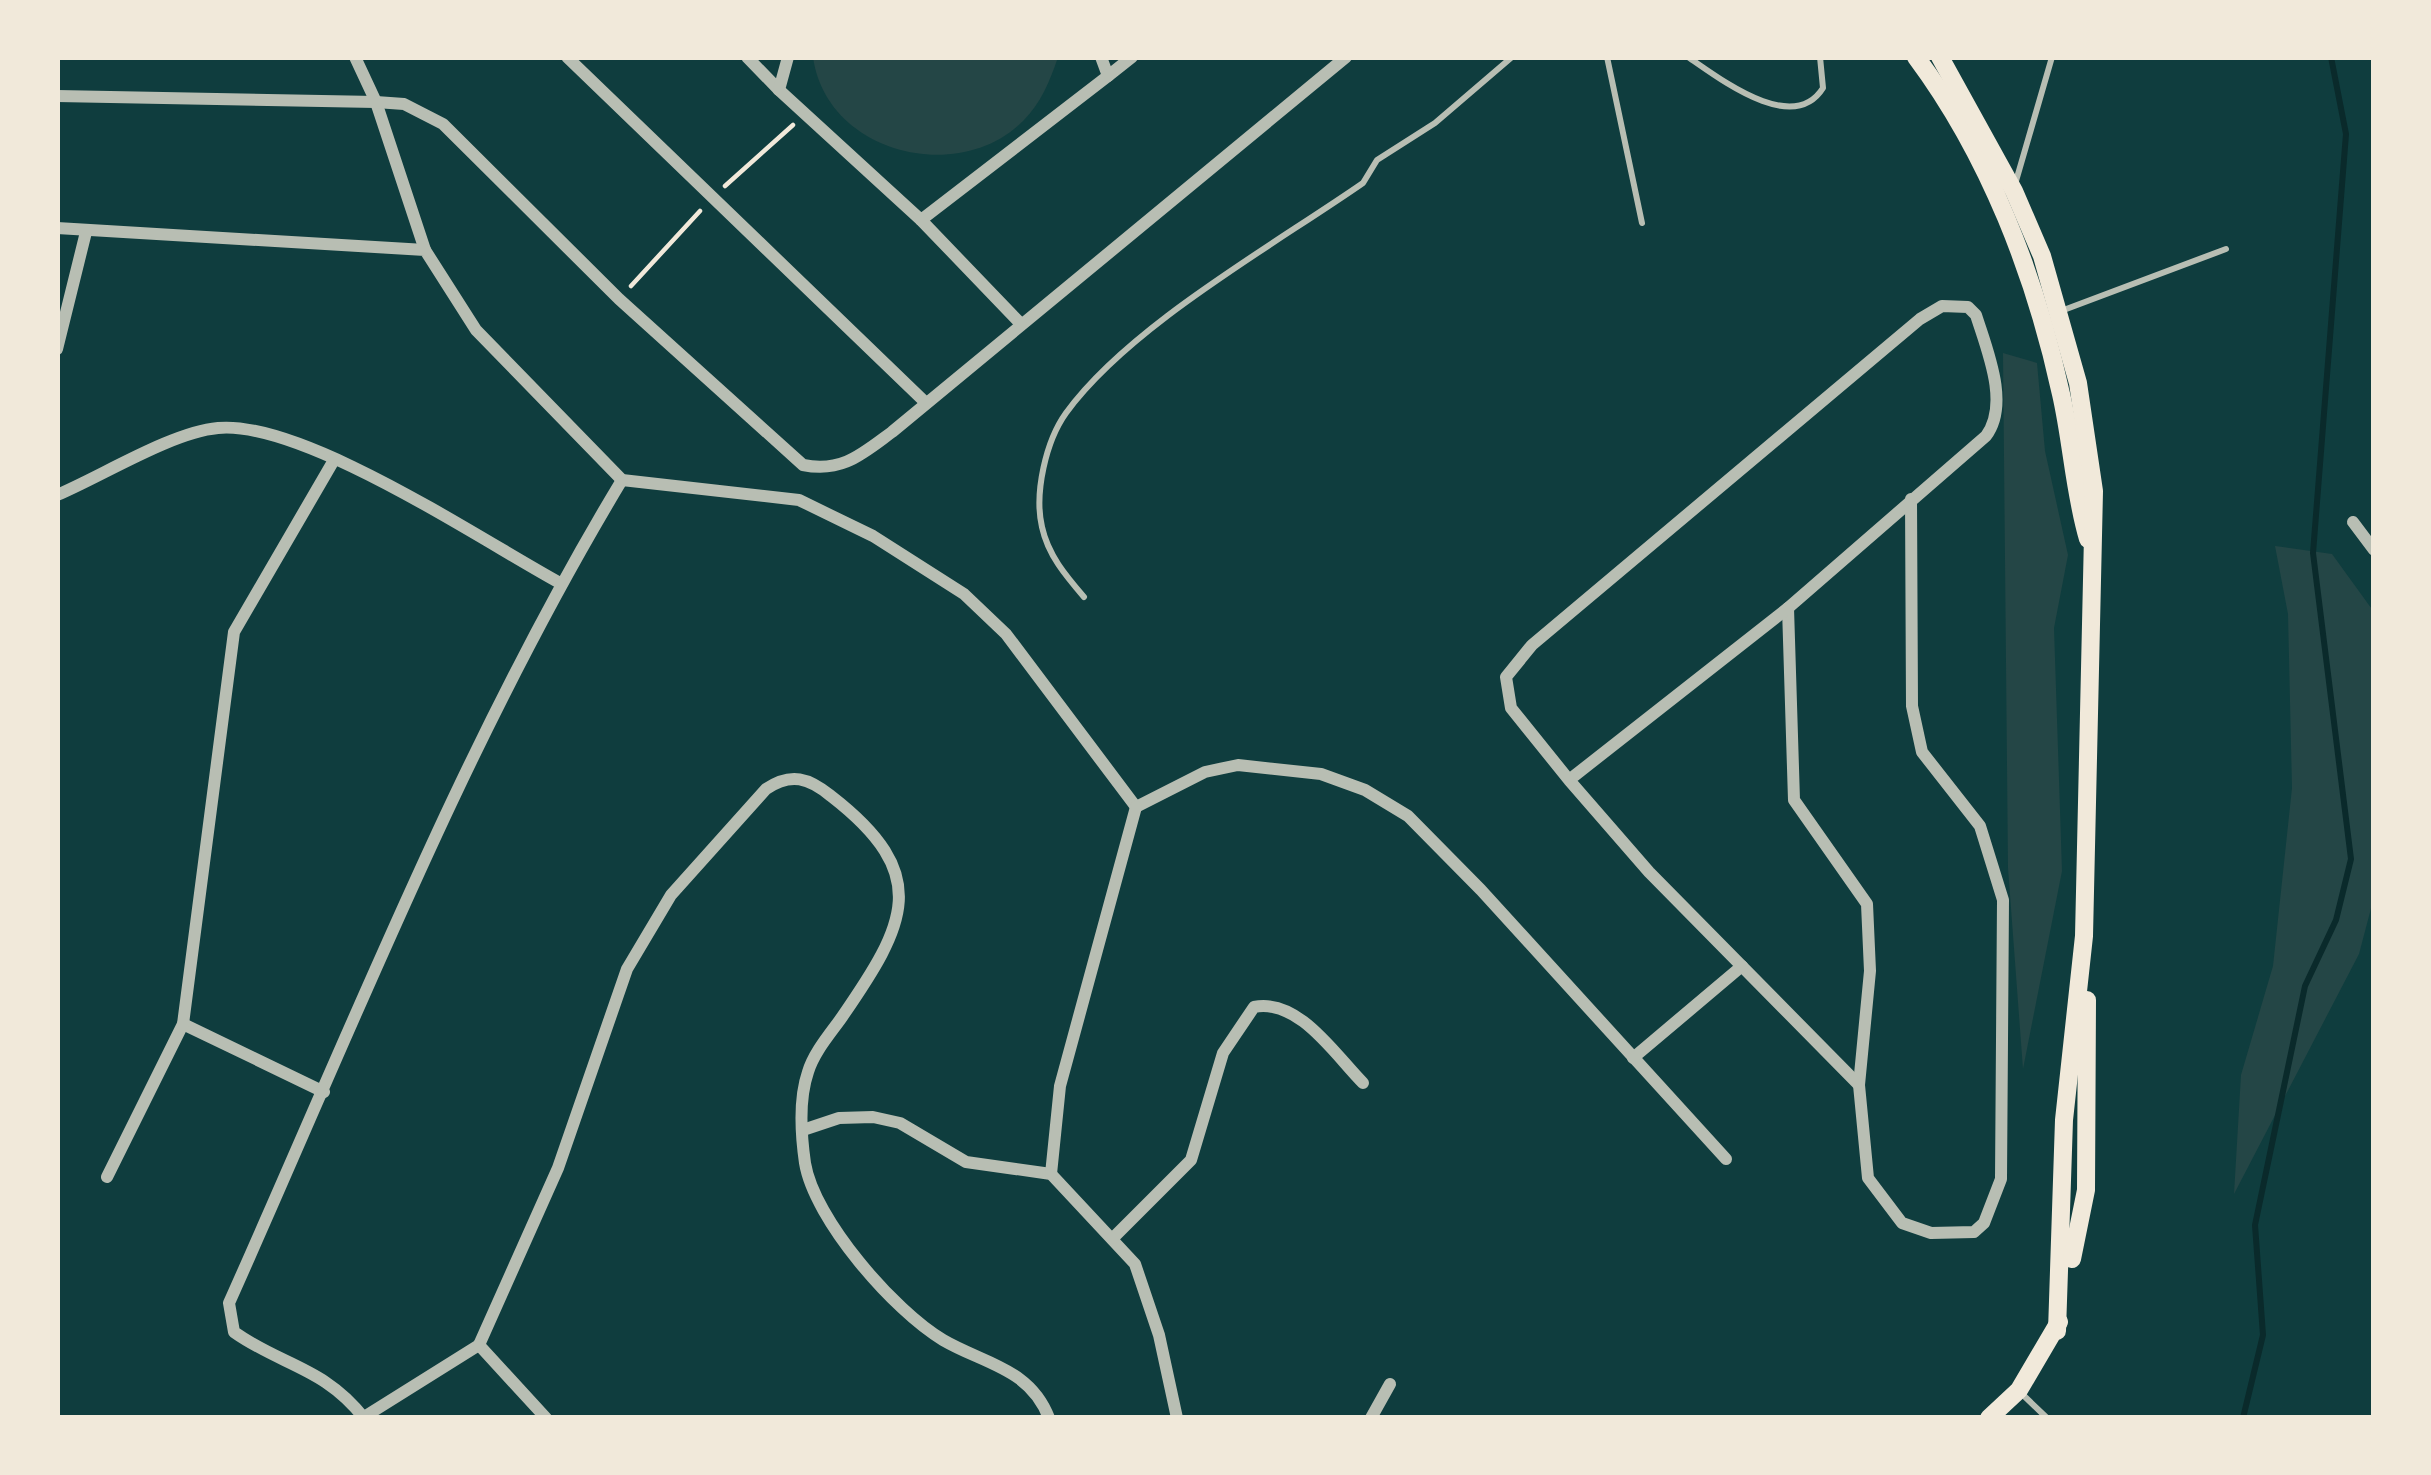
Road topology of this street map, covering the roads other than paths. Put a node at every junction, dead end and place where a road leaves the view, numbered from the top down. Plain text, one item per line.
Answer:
1 (355, 57) edge
2 (567, 57) edge
3 (747, 57) edge
4 (788, 57) edge
5 (1101, 57) edge
6 (1132, 57) edge
7 (1346, 57) edge
8 (1512, 57) edge
9 (1607, 57) edge
10 (1688, 57) edge
11 (1820, 57) edge
12 (1916, 57) edge
13 (1940, 57) edge
14 (2052, 57) edge
15 (1108, 76) junction
16 (779, 90) junction
17 (57, 96) edge
18 (376, 102) junction
19 (2014, 190) junction
20 (921, 220) junction
21 (1642, 223) dead end
22 (57, 228) edge
23 (86, 232) junction
24 (2226, 248) dead end
25 (424, 250) junction
26 (2059, 312) junction
27 (1021, 325) junction
28 (57, 349) edge
29 (926, 403) junction
30 (334, 460) junction
31 (622, 480) junction
32 (57, 496) edge
33 (1911, 499) junction
34 (2353, 522) dead end
35 (2374, 550) edge
36 (2092, 555) junction
37 (560, 583) junction
38 (1084, 597) dead end
39 (1788, 608) junction
40 (1569, 780) junction
41 (1136, 807) junction
42 (1742, 966) junction
43 (183, 1024) junction
44 (1634, 1058) junction
45 (1363, 1084) dead end
46 (1859, 1085) junction
47 (323, 1092) junction
48 (802, 1130) junction
49 (1726, 1159) dead end
50 (1051, 1174) junction
51 (107, 1178) dead end
52 (1113, 1238) junction
53 (479, 1345) junction
54 (1390, 1384) dead end
55 (2018, 1390) junction
56 (364, 1418) edge
57 (546, 1418) edge
58 (1048, 1418) edge
59 (1177, 1418) edge
60 (1371, 1418) edge
61 (1989, 1418) edge
62 (2047, 1418) edge

1 - 18 street
2 - 29 street
3 - 16 street
4 - 16 street
5 - 15 street
6 - 15 street
7 - 27 street
8 - 38 lane
9 - 21 lane
10 - 11 lane
12 - 36 main road
13 - 19 main road
14 - 19 lane
15 - 20 street
16 - 20 street
17 - 18 street
18 - 25 street
18 - 29 street
19 - 26 main road
20 - 27 street
22 - 23 street
23 - 25 street
23 - 28 street
24 - 26 lane
25 - 31 street
26 - 36 main road
27 - 29 street
30 - 32 street
30 - 37 street
30 - 43 street
31 - 37 street
31 - 41 street
33 - 39 street
33 - 40 street
33 - 46 street
34 - 35 street
36 - 55 main road
37 - 47 street
39 - 40 street
39 - 46 street
40 - 42 street
41 - 44 street
41 - 50 street
42 - 44 street
42 - 46 street
43 - 47 street
43 - 51 street
44 - 49 street
45 - 52 street
47 - 56 street
48 - 50 street
48 - 53 street
48 - 58 street
50 - 52 street
52 - 59 street
53 - 56 street
53 - 57 street
54 - 60 street
55 - 61 main road
55 - 62 lane

